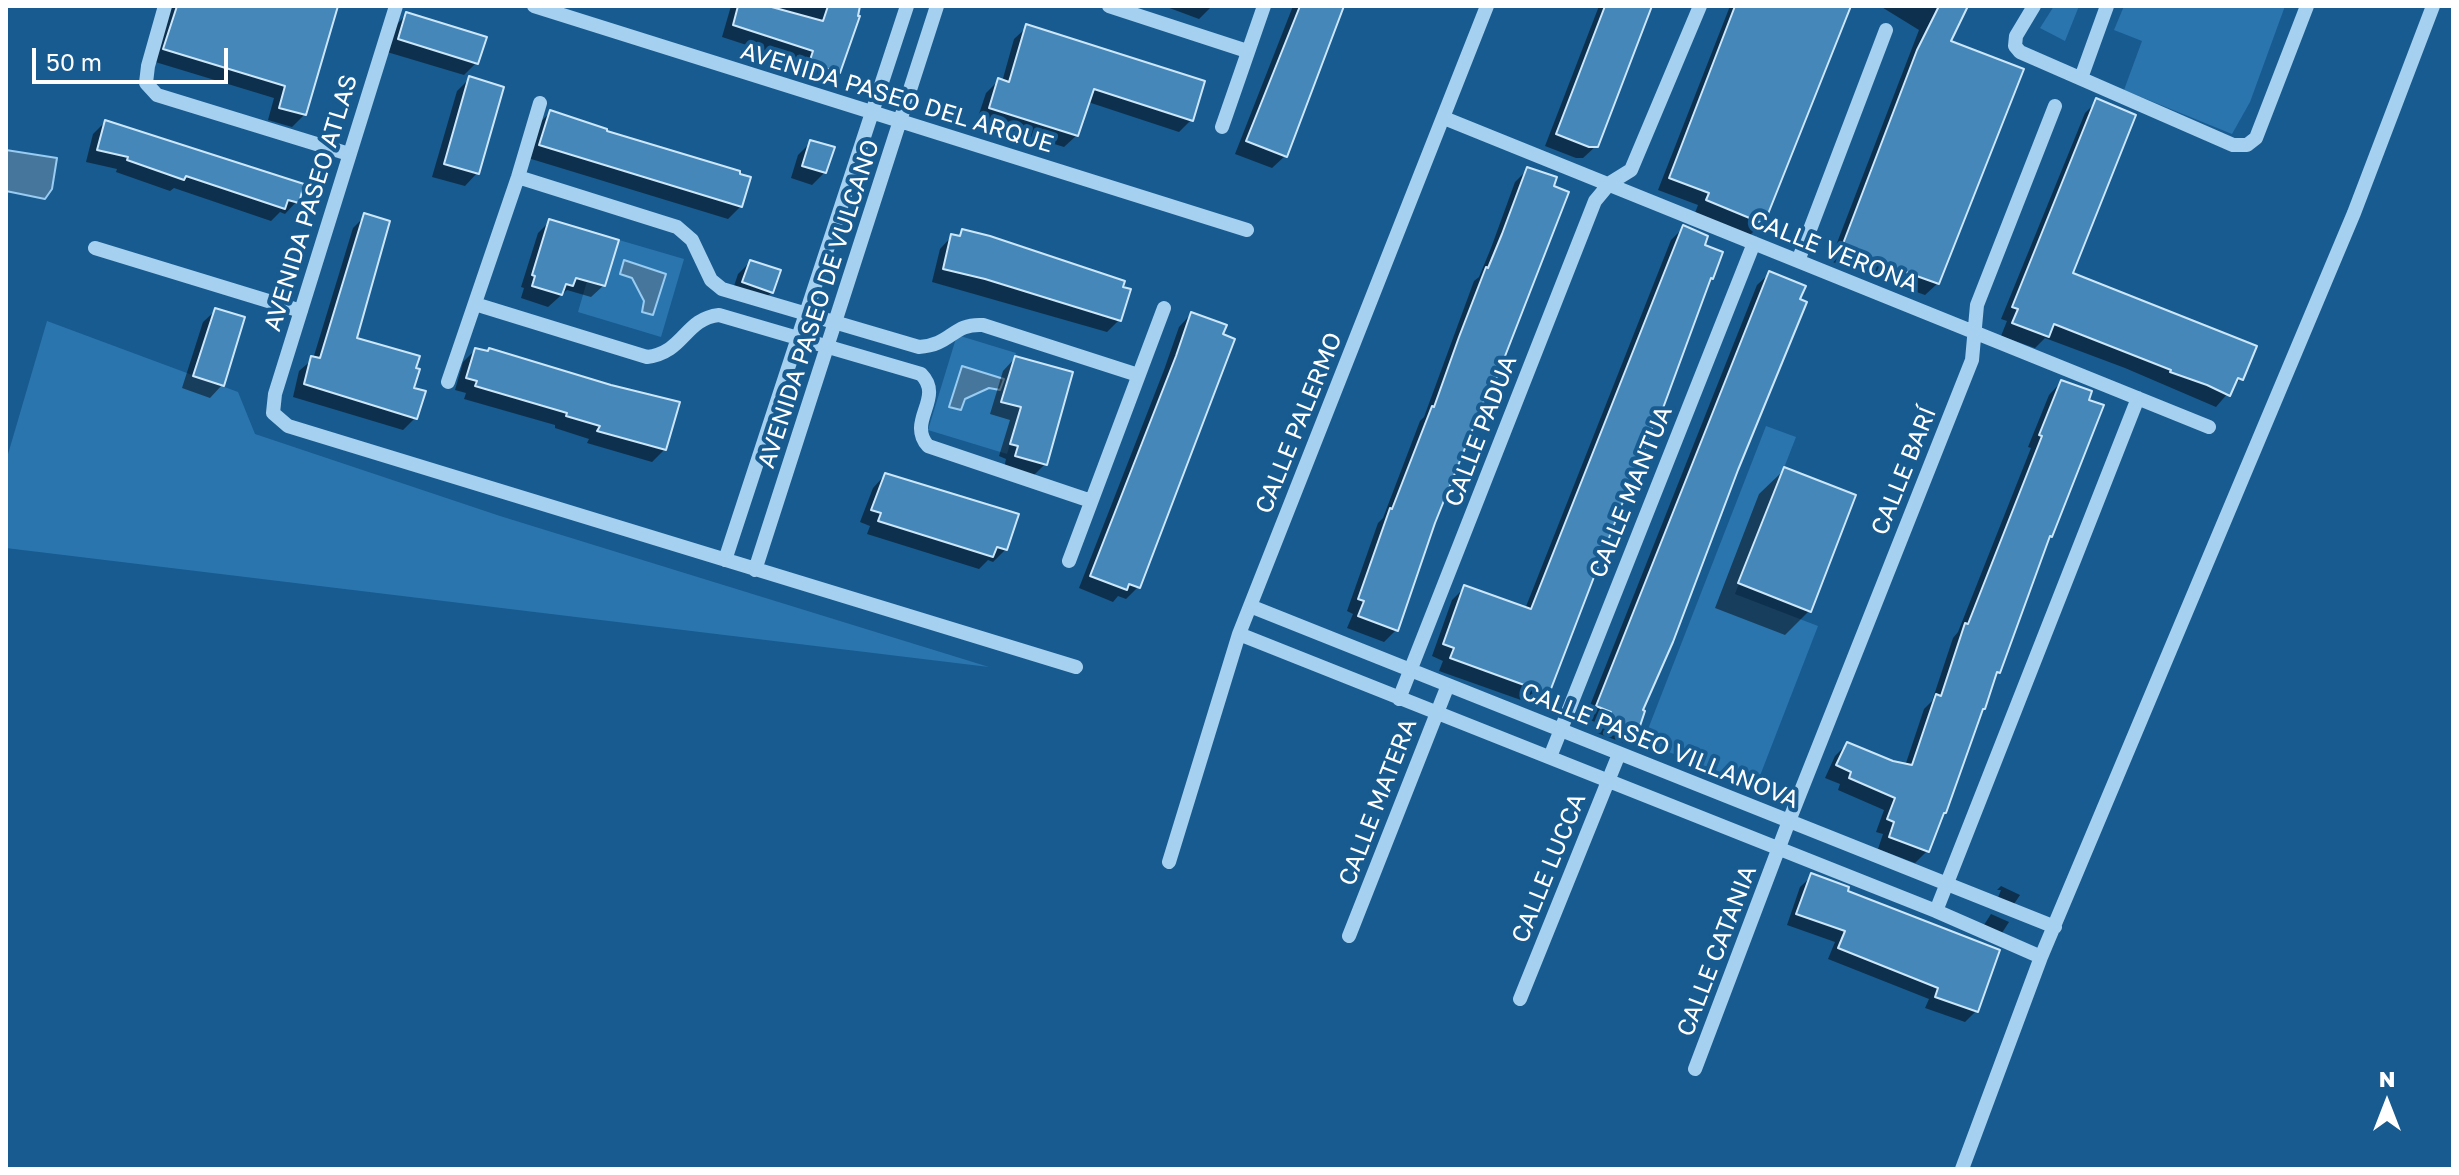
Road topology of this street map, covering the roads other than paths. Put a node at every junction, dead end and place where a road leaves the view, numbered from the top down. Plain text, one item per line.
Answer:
1 (165, 6) edge
2 (396, 6) edge
3 (534, 6) edge
4 (907, 6) edge
5 (937, 6) edge
6 (1109, 6) edge
7 (1264, 6) edge
8 (1487, 6) edge
9 (1700, 6) edge
10 (2034, 6) edge
11 (2107, 6) edge
12 (2307, 6) edge
13 (2433, 6) edge
14 (1886, 30) dead end
15 (1247, 51) junction
16 (2081, 78) junction
17 (540, 103) dead end
18 (2055, 106) dead end
19 (872, 113) junction
20 (1444, 118) junction
21 (901, 122) junction
22 (1222, 127) dead end
23 (349, 154) junction
24 (518, 177) junction
25 (1610, 183) junction
26 (1247, 230) dead end
27 (1754, 243) junction
28 (95, 248) dead end
29 (1798, 261) junction
30 (475, 304) junction
31 (1164, 308) dead end
32 (301, 311) junction
33 (807, 314) junction
34 (836, 323) junction
35 (1974, 333) junction
36 (799, 338) junction
37 (828, 347) junction
38 (1138, 375) junction
39 (448, 382) dead end
40 (2138, 398) junction
41 (2209, 427) dead end
42 (1091, 501) junction
43 (725, 560) junction
44 (1069, 561) dead end
45 (755, 570) junction
46 (1250, 606) junction
47 (1239, 634) junction
48 (1076, 667) dead end
49 (1411, 670) junction
50 (1448, 685) junction
51 (1399, 699) junction
52 (1436, 714) junction
53 (1561, 730) junction
54 (1619, 754) junction
55 (1550, 757) junction
56 (1608, 781) junction
57 (1789, 821) junction
58 (1779, 849) junction
59 (1169, 862) dead end
60 (1947, 884) junction
61 (1936, 911) junction
62 (2055, 927) junction
63 (1349, 936) dead end
64 (2041, 957) junction
65 (1520, 999) dead end
66 (1695, 1069) dead end
67 (1962, 1169) edge

1 - 23 street
2 - 23 street, AVENIDA PASEO ATLAS
3 - 19 street, AVENIDA PASEO DEL ARQUE
4 - 19 street, AVENIDA PASEO DE VULCANO
5 - 21 street, AVENIDA PASEO DE VULCANO
6 - 15 street
7 - 15 street
8 - 20 street, CALLE PALERMO
9 - 25 street, CALLE PADUA
10 - 16 street
11 - 16 street
12 - 16 street
13 - 62 street
14 - 29 street
15 - 22 street
17 - 24 street
18 - 35 street, CALLE BARÍ
19 - 21 street, AVENIDA PASEO DEL ARQUE
19 - 33 street, AVENIDA PASEO DE VULCANO
20 - 25 street, CALLE VERONA
20 - 46 street, CALLE PALERMO
21 - 26 street, AVENIDA PASEO DEL ARQUE
21 - 34 street, AVENIDA PASEO DE VULCANO
23 - 32 street, AVENIDA PASEO ATLAS
24 - 30 street
24 - 33 street
25 - 27 street, CALLE VERONA
25 - 49 street, CALLE PADUA
27 - 29 street, CALLE VERONA
27 - 53 street, CALLE MANTUA
28 - 32 street
29 - 35 street, CALLE VERONA
30 - 36 street
30 - 39 street
31 - 38 street
32 - 43 street, AVENIDA PASEO ATLAS
33 - 34 street
33 - 36 street, AVENIDA PASEO DE VULCANO
34 - 37 street, AVENIDA PASEO DE VULCANO
34 - 38 street
35 - 40 street, CALLE VERONA
35 - 57 street, CALLE BARÍ
36 - 37 street
36 - 43 street, AVENIDA PASEO DE VULCANO
37 - 42 street
37 - 45 street, AVENIDA PASEO DE VULCANO
38 - 42 street
40 - 41 street, CALLE VERONA
40 - 60 street
42 - 44 street
43 - 45 street
45 - 48 street
46 - 47 street, CALLE PALERMO
46 - 49 street, CALLE PASEO VILLANOVA
47 - 51 street
47 - 59 street, CALLE PALERMO
49 - 50 street, CALLE PASEO VILLANOVA
49 - 51 street, CALLE PADUA
50 - 52 street, CALLE MATERA
50 - 53 street, CALLE PASEO VILLANOVA
51 - 52 street
52 - 55 street
52 - 63 street, CALLE MATERA
53 - 54 street, CALLE PASEO VILLANOVA
53 - 55 street, CALLE MANTUA
54 - 56 street, CALLE LUCCA
54 - 57 street, CALLE PASEO VILLANOVA
55 - 56 street
56 - 58 street
56 - 65 street, CALLE LUCCA
57 - 58 street, CALLE BARÍ
57 - 60 street, CALLE PASEO VILLANOVA
58 - 61 street
58 - 66 street, CALLE CATANIA
60 - 61 street
60 - 62 street, CALLE PASEO VILLANOVA
61 - 64 street
62 - 64 street
64 - 67 street

